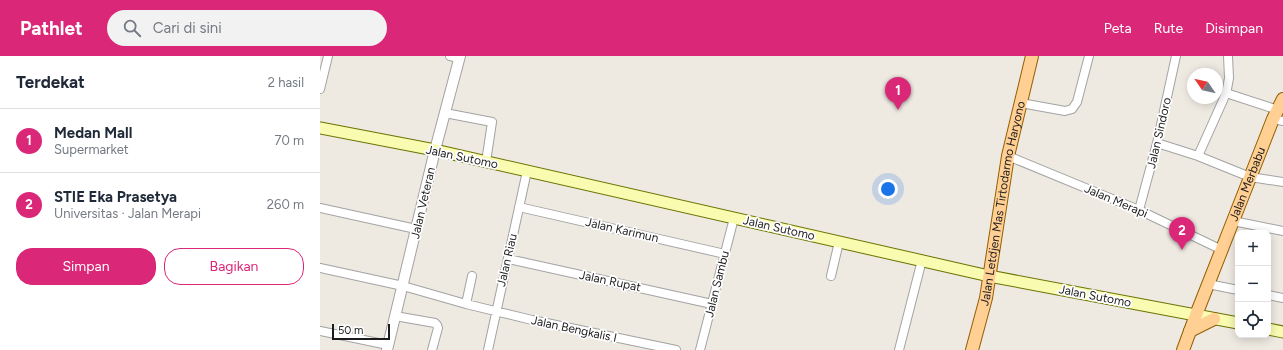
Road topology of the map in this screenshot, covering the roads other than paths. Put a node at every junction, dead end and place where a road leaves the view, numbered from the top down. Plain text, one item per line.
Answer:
1 (328, 56) edge
2 (1032, 56) edge
3 (1089, 56) edge
4 (1176, 56) edge
5 (1228, 56) edge
6 (457, 57) edge
7 (320, 89) edge
8 (1226, 92) junction
9 (1283, 99) edge
10 (1021, 103) junction
11 (445, 113) junction
12 (1278, 117) edge
13 (320, 128) edge
14 (1157, 143) junction
15 (435, 150) junction
16 (1008, 156) junction
17 (1198, 156) junction
18 (486, 162) junction
19 (527, 171) junction
20 (1250, 177) junction
21 (1283, 182) edge
22 (519, 207) junction
23 (320, 208) edge
24 (1140, 210) junction
25 (734, 218) junction
26 (1233, 221) junction
27 (416, 229) junction
28 (1283, 231) edge
29 (839, 242) junction
30 (1222, 250) junction
31 (725, 254) junction
32 (508, 258) junction
33 (922, 260) junction
34 (320, 268) edge
35 (472, 276) dead end
36 (831, 276) dead end
37 (989, 276) junction
38 (1208, 284) junction
39 (402, 286) junction
40 (1235, 289) edge
41 (1271, 296) edge
42 (1283, 298) edge
43 (466, 304) junction
44 (712, 304) junction
45 (496, 311) junction
46 (1196, 315) junction
47 (395, 316) junction
48 (1214, 319) junction
49 (1235, 322) edge
50 (1271, 330) edge
51 (320, 331) edge
52 (1190, 331) junction
53 (1283, 332) edge
54 (388, 347) edge
55 (432, 350) edge
56 (488, 350) edge
57 (676, 350) edge
58 (700, 350) edge
59 (898, 350) edge
60 (972, 350) edge
61 (1183, 350) edge

1 - 7 street
2 - 10 main road, Jalan Letdjen Mas Tirtodarmo Haryono
3 - 10 street
4 - 14 street, Jalan Sindoro
5 - 8 street
6 - 11 street, Jalan Veteran
8 - 12 street
8 - 17 street
9 - 12 main road, Jalan Merbabu
10 - 16 main road, Jalan Letdjen Mas Tirtodarmo Haryono
11 - 15 street, Jalan Veteran
11 - 18 street
12 - 20 main road, Jalan Merbabu
13 - 15 main road, Jalan Sutomo
14 - 17 street
14 - 24 street, Jalan Sindoro
15 - 18 main road, Jalan Sutomo
15 - 27 street, Jalan Veteran
16 - 24 street, Jalan Merapi
16 - 37 main road, Jalan Letdjen Mas Tirtodarmo Haryono
17 - 20 street
18 - 19 main road, Jalan Sutomo
19 - 22 street, Jalan Riau
19 - 25 main road, Jalan Sutomo
20 - 21 street
20 - 26 main road, Jalan Merbabu
22 - 31 street, Jalan Karimun
22 - 32 street, Jalan Riau
23 - 27 street
24 - 30 street, Jalan Merapi
25 - 29 main road, Jalan Sutomo
25 - 31 street, Jalan Sambu
26 - 28 street
26 - 30 main road, Jalan Merbabu
27 - 39 street, Jalan Veteran
29 - 33 main road, Jalan Sutomo
29 - 36 street
30 - 38 main road, Jalan Merbabu
31 - 44 street, Jalan Sambu
32 - 44 street, Jalan Rupat
32 - 45 street, Jalan Riau
33 - 37 main road, Jalan Sutomo
33 - 59 street
34 - 39 street, Jalan Bengkalis I
35 - 43 street
37 - 46 main road, Jalan Sutomo
37 - 60 main road, Jalan Letdjen Mas Tirtodarmo Haryono
38 - 40 street
38 - 46 main road, Jalan Merbabu
39 - 43 street, Jalan Bengkalis I
39 - 47 street, Jalan Veteran
41 - 42 street
43 - 45 street, Jalan Bengkalis I
44 - 58 street, Jalan Sambu
45 - 56 street, Jalan Riau
45 - 57 street, Jalan Bengkalis I
46 - 48 main road, Jalan Sutomo
46 - 52 main road, Jalan Merbabu
47 - 54 street, Jalan Veteran
47 - 55 street
48 - 49 main road, Jalan Sutomo
48 - 52 main road
50 - 53 main road
51 - 54 street
52 - 61 main road, Jalan Merbabu

